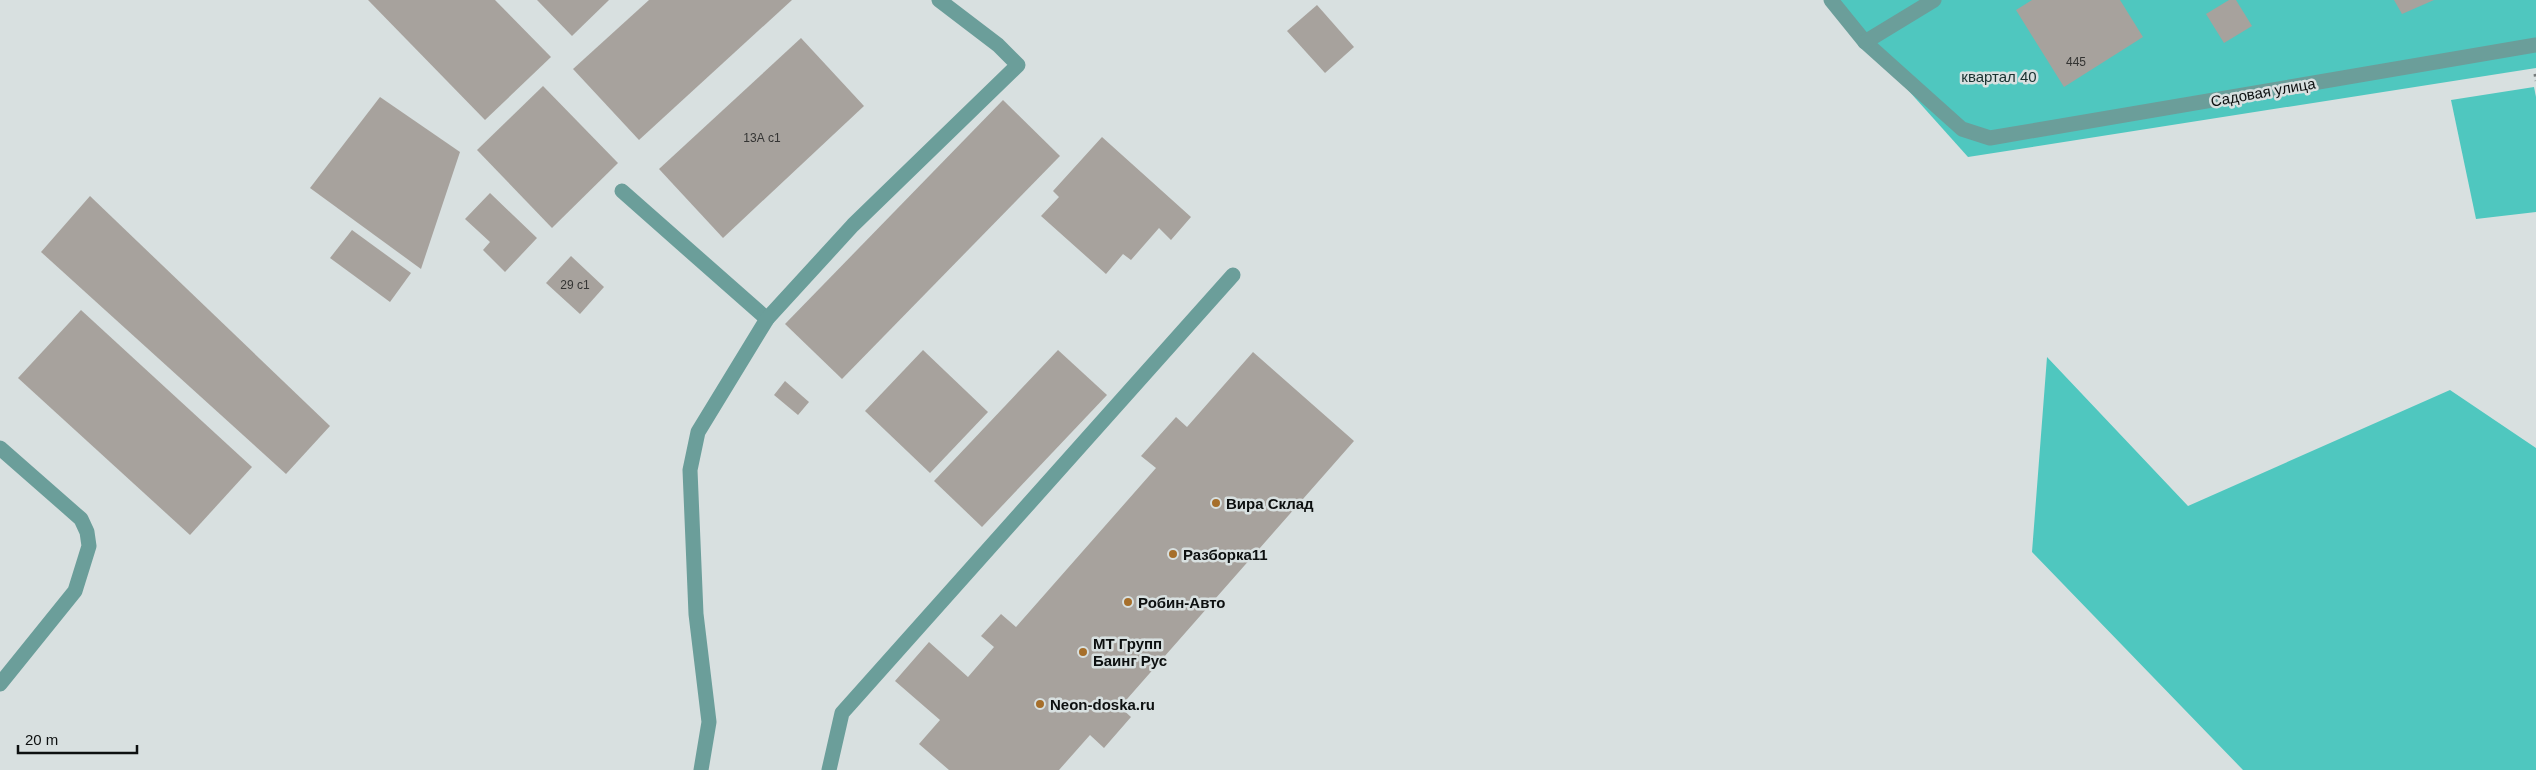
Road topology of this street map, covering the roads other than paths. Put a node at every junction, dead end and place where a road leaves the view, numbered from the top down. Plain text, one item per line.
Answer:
1 (939, 0) edge
2 (1831, 0) edge
3 (1934, 0) edge
4 (1865, 42) junction
5 (2536, 45) edge
6 (622, 191) dead end
7 (1233, 275) dead end
8 (767, 318) junction
9 (0, 448) edge
10 (0, 684) edge
11 (702, 770) edge
12 (829, 770) edge

1 - 8 street
2 - 4 street
3 - 4 street
4 - 5 street, Садовая улица
6 - 8 street
7 - 12 street
8 - 11 street
9 - 10 street

